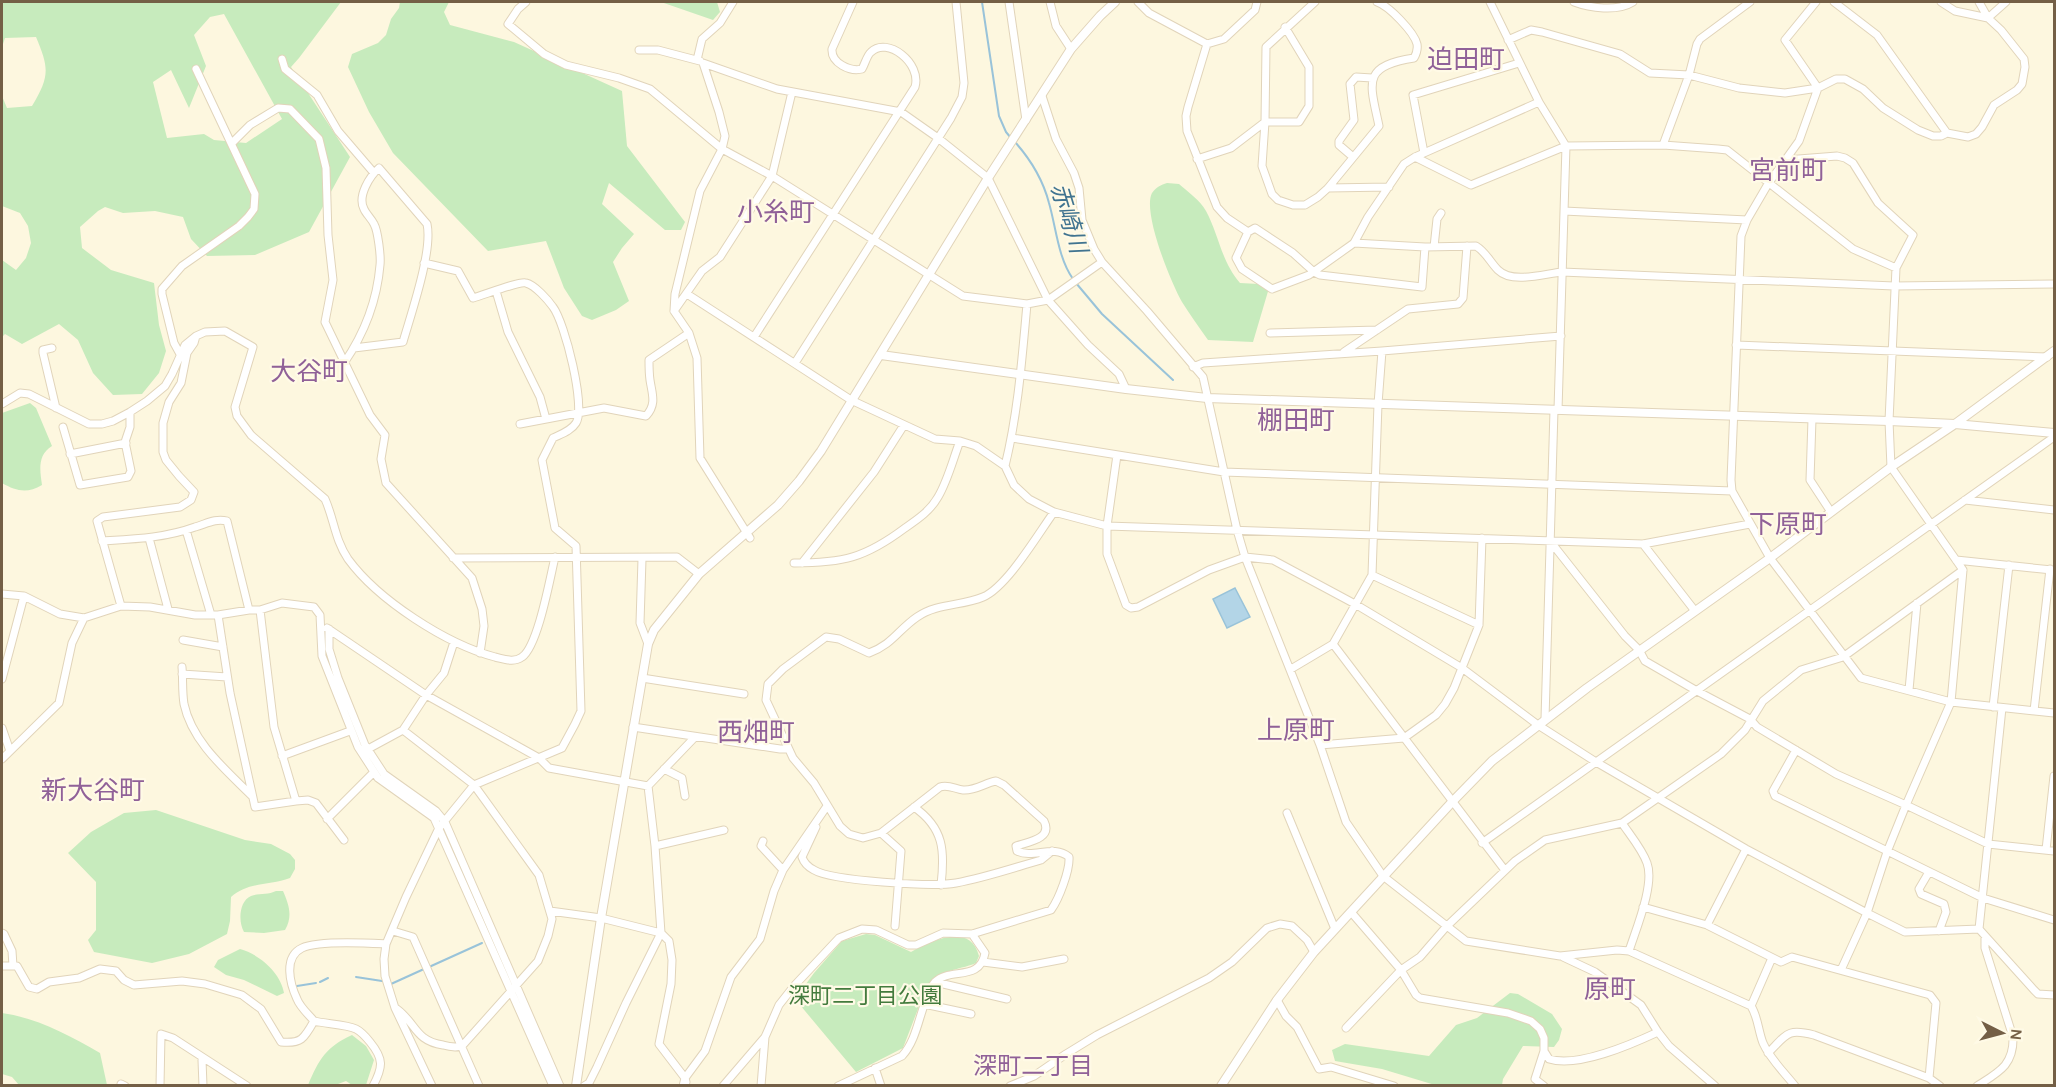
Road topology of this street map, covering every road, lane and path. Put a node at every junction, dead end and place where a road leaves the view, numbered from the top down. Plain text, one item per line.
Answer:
1 (526, 2) edge
2 (733, 2) edge
3 (853, 2) edge
4 (958, 2) edge
5 (1009, 2) edge
6 (1050, 2) edge
7 (1114, 2) edge
8 (1138, 2) edge
9 (1257, 2) edge
10 (1314, 2) edge
11 (1377, 2) edge
12 (1490, 2) edge
13 (1574, 2) edge
14 (1633, 2) edge
15 (1750, 2) edge
16 (1816, 2) edge
17 (1834, 2) edge
18 (1941, 2) edge
19 (1979, 2) edge
20 (2006, 2) edge
21 (1611, 4) edge
22 (1988, 18) junction
23 (1285, 27) junction
24 (1508, 40) junction
25 (1207, 44) junction
26 (1071, 49) junction
27 (639, 50) dead end
28 (282, 59) dead end
29 (700, 61) junction
30 (1519, 63) junction
31 (196, 69) dead end
32 (1689, 75) junction
33 (1372, 78) junction
34 (1818, 88) junction
35 (792, 92) junction
36 (1042, 96) junction
37 (1539, 102) junction
38 (901, 112) junction
39 (1026, 120) junction
40 (1265, 122) junction
41 (1947, 133) junction
42 (938, 138) junction
43 (232, 143) junction
44 (1663, 145) junction
45 (1566, 146) junction
46 (722, 149) junction
47 (1424, 153) junction
48 (1353, 157) junction
49 (1415, 157) junction
50 (1197, 159) junction
51 (1786, 160) junction
52 (374, 173) junction
53 (772, 176) junction
54 (988, 178) junction
55 (1768, 184) junction
56 (1389, 187) junction
57 (1328, 188) junction
58 (1564, 212) junction
59 (1441, 213) dead end
60 (834, 214) junction
61 (1747, 220) junction
62 (1248, 232) junction
63 (874, 239) junction
64 (1354, 243) junction
65 (1467, 246) junction
66 (1425, 247) junction
67 (1434, 247) junction
68 (1102, 262) junction
69 (424, 263) junction
70 (1896, 268) junction
71 (1314, 272) junction
72 (1562, 272) junction
73 (929, 274) junction
74 (1739, 278) junction
75 (2055, 284) edge
76 (1894, 286) junction
77 (496, 291) junction
78 (687, 294) junction
79 (1048, 300) junction
80 (1027, 304) junction
81 (674, 311) junction
82 (1380, 330) junction
83 (689, 333) junction
84 (1270, 333) dead end
85 (196, 336) junction
86 (1561, 336) junction
87 (754, 337) junction
88 (1736, 345) junction
89 (52, 348) dead end
90 (354, 348) junction
91 (1382, 351) junction
92 (1891, 351) junction
93 (2055, 351) edge
94 (180, 354) junction
95 (1342, 354) junction
96 (880, 355) junction
97 (2047, 357) junction
98 (344, 363) junction
99 (795, 363) junction
100 (1193, 367) junction
101 (1021, 373) junction
102 (1126, 389) junction
103 (1207, 398) junction
104 (850, 400) junction
105 (2, 404) edge
106 (1378, 404) junction
107 (56, 408) junction
108 (1556, 410) junction
109 (130, 411) junction
110 (578, 414) junction
111 (1734, 416) junction
112 (1812, 419) junction
113 (546, 420) junction
114 (1889, 422) junction
115 (520, 424) dead end
116 (1955, 424) junction
117 (904, 425) junction
118 (63, 428) dead end
119 (2055, 435) edge
120 (1012, 438) junction
121 (960, 441) junction
122 (126, 443) junction
123 (70, 454) junction
124 (1117, 455) junction
125 (1005, 466) junction
126 (1891, 466) junction
127 (1224, 472) junction
128 (1376, 477) junction
129 (1552, 483) junction
130 (1732, 491) junction
131 (1965, 500) junction
132 (2055, 510) edge
133 (1054, 512) junction
134 (1831, 512) junction
135 (1750, 524) junction
136 (1930, 524) junction
137 (1107, 526) junction
138 (186, 530) junction
139 (1237, 530) junction
140 (748, 535) junction
141 (1373, 535) junction
142 (149, 538) junction
143 (1482, 538) junction
144 (102, 541) junction
145 (1550, 541) junction
146 (1643, 544) junction
147 (555, 557) junction
148 (577, 557) junction
149 (1245, 557) junction
150 (453, 558) junction
151 (1770, 558) junction
152 (642, 559) junction
153 (1956, 560) junction
154 (2009, 565) junction
155 (1963, 570) junction
156 (2052, 570) edge
157 (699, 574) junction
158 (1372, 576) junction
159 (2, 594) edge
160 (24, 596) junction
161 (1917, 603) junction
162 (1355, 604) junction
163 (121, 606) junction
164 (168, 609) junction
165 (249, 610) junction
166 (260, 610) junction
167 (1809, 610) junction
168 (1695, 611) junction
169 (214, 615) junction
170 (84, 618) junction
171 (320, 625) junction
172 (1479, 625) junction
173 (329, 629) junction
174 (183, 640) dead end
175 (454, 642) junction
176 (648, 644) junction
177 (1333, 644) junction
178 (223, 647) junction
179 (1639, 650) junction
180 (480, 653) junction
181 (1843, 657) junction
182 (1462, 668) junction
183 (3, 669) edge
184 (1291, 669) junction
185 (227, 677) junction
186 (642, 678) junction
187 (2, 679) edge
188 (1909, 690) junction
189 (1697, 691) junction
190 (744, 694) dead end
191 (426, 695) junction
192 (1952, 702) junction
193 (1993, 707) junction
194 (2002, 708) junction
195 (2034, 711) junction
196 (2055, 712) edge
197 (1750, 719) junction
198 (1541, 722) junction
199 (633, 727) junction
200 (2, 728) edge
201 (403, 730) junction
202 (350, 731) junction
203 (695, 737) junction
204 (1404, 738) junction
205 (1320, 745) junction
206 (369, 748) junction
207 (788, 749) junction
208 (1796, 750) junction
209 (10, 751) junction
210 (282, 756) junction
211 (539, 758) junction
212 (2, 759) edge
213 (1596, 762) junction
214 (664, 770) junction
215 (373, 772) junction
216 (2055, 776) edge
217 (625, 781) junction
218 (474, 785) junction
219 (648, 786) junction
220 (253, 796) junction
221 (685, 796) dead end
222 (1659, 798) junction
223 (296, 801) junction
224 (1453, 801) junction
225 (1906, 805) junction
226 (827, 806) junction
227 (914, 807) junction
228 (1287, 813) dead end
229 (327, 819) junction
230 (818, 820) junction
231 (1622, 823) junction
232 (442, 825) junction
233 (724, 830) dead end
234 (881, 833) junction
235 (344, 840) dead end
236 (763, 841) dead end
237 (1482, 843) junction
238 (1988, 844) junction
239 (655, 846) junction
240 (1746, 849) junction
241 (1052, 851) junction
242 (2050, 851) edge
243 (1887, 852) junction
244 (783, 870) junction
245 (1504, 870) junction
246 (1929, 872) junction
247 (1383, 876) junction
248 (899, 883) junction
249 (941, 885) junction
250 (1983, 898) junction
251 (1643, 907) junction
252 (550, 911) junction
253 (1351, 912) junction
254 (1867, 913) junction
255 (601, 918) junction
256 (2055, 920) edge
257 (1707, 925) junction
258 (895, 926) dead end
259 (1446, 927) junction
260 (1335, 929) junction
261 (1979, 929) junction
262 (393, 930) junction
263 (1939, 931) junction
264 (2, 933) edge
265 (661, 933) junction
266 (972, 934) junction
267 (1985, 938) junction
268 (386, 944) junction
269 (1629, 951) junction
270 (1314, 952) junction
271 (1560, 956) junction
272 (1772, 958) junction
273 (1064, 959) dead end
274 (983, 962) junction
275 (2, 966) edge
276 (13, 966) junction
277 (1401, 970) junction
278 (1841, 970) junction
279 (935, 982) junction
280 (514, 987) junction
281 (2055, 995) edge
282 (1007, 999) dead end
283 (1278, 1000) junction
284 (924, 1004) junction
285 (1751, 1006) junction
286 (395, 1008) junction
287 (971, 1014) dead end
288 (314, 1022) junction
289 (1346, 1028) dead end
290 (1658, 1032) junction
291 (765, 1037) junction
292 (462, 1046) junction
293 (1544, 1051) junction
294 (1768, 1053) junction
295 (202, 1060) dead end
296 (875, 1068) junction
297 (1929, 1078) junction
298 (685, 1083) edge
299 (160, 1086) edge
300 (203, 1086) edge
301 (247, 1086) edge
302 (373, 1086) edge
303 (432, 1086) edge
304 (479, 1086) edge
305 (553, 1086) edge
306 (560, 1086) edge
307 (576, 1086) edge
308 (584, 1086) edge
309 (723, 1086) edge
310 (761, 1086) edge
311 (838, 1086) edge
312 (881, 1086) edge
313 (1010, 1086) edge
314 (1221, 1086) edge
315 (1394, 1086) edge
316 (1544, 1086) edge
317 (1715, 1086) edge
318 (1796, 1086) edge
319 (1940, 1086) edge
320 (1977, 1086) edge

1 - 46 street
2 - 29 street
3 - 38 street
4 - 42 street
5 - 39 street
6 - 26 street
7 - 26 street
8 - 25 street
9 - 25 street
10 - 23 street
11 - 33 street
12 - 24 street
13 - 21 street
14 - 21 street
15 - 32 street
16 - 34 street
17 - 41 street
18 - 22 street
19 - 22 street
20 - 22 street
22 - 41 street
23 - 40 street
23 - 40 street
24 - 30 street
24 - 32 street
25 - 50 street
26 - 36 street
27 - 29 street
28 - 52 street
29 - 35 street
29 - 46 street
30 - 37 street
30 - 47 street
31 - 43 street
32 - 34 street
32 - 44 street
33 - 48 street
33 - 48 street
34 - 41 street
34 - 51 street
35 - 38 street
35 - 53 street
36 - 39 street
36 - 68 street
37 - 45 street
37 - 47 street
38 - 42 street
38 - 60 street
39 - 54 street
40 - 50 street
40 - 57 street
42 - 54 street
42 - 63 street
43 - 94 street
43 - 98 street
44 - 45 street
44 - 55 street
45 - 49 street
45 - 58 street
46 - 53 street
46 - 81 street
47 - 49 street
48 - 57 street
49 - 56 street
50 - 62 street
51 - 55 street
51 - 70 street
52 - 69 street
52 - 90 street
53 - 60 street
53 - 78 street
54 - 73 street
54 - 79 street
55 - 61 street
55 - 70 street
56 - 57 street
56 - 64 street
58 - 61 street
58 - 72 street
59 - 67 street
60 - 63 street
60 - 87 street
61 - 74 street
62 - 71 street
62 - 71 street
63 - 73 street
63 - 99 street
64 - 66 street
64 - 71 street
65 - 67 street
65 - 72 street
65 - 82 street
66 - 67 street
66 - 71 street
68 - 79 street
68 - 100 street
69 - 77 street
69 - 90 street
70 - 76 street
72 - 74 street
72 - 86 street
73 - 80 street
73 - 96 street
74 - 76 street
74 - 88 street
75 - 76 street
76 - 92 street
77 - 110 street
77 - 113 street
78 - 81 street
78 - 87 street
79 - 80 street
79 - 102 street
80 - 101 street
81 - 83 street
82 - 84 street
82 - 95 street
83 - 110 street
83 - 140 street
85 - 94 street
85 - 144 street
85 - 175 street
86 - 91 street
86 - 108 street
87 - 99 street
88 - 92 street
88 - 111 street
89 - 107 street
90 - 98 street
91 - 95 street
91 - 106 street
92 - 97 street
92 - 114 street
93 - 97 street
94 - 109 street
95 - 100 street
96 - 101 street
96 - 104 street
97 - 116 street
98 - 150 street
99 - 104 street
100 - 103 street
101 - 102 street
101 - 120 street
102 - 103 street
103 - 106 street
103 - 127 street
104 - 117 street
104 - 140 street
105 - 107 street
106 - 108 street
106 - 128 street
107 - 109 street
108 - 111 street
108 - 129 street
109 - 122 street
110 - 113 street
110 - 148 street
111 - 112 street
111 - 130 street
112 - 114 street
112 - 134 street
113 - 115 street
114 - 116 street
114 - 126 street
116 - 119 street
116 - 126 street
117 - 121 street
117 - 121 street
118 - 123 street
119 - 131 street
120 - 124 street
120 - 125 street
121 - 125 street
122 - 123 street
122 - 123 street
124 - 127 street
124 - 137 street
125 - 133 street
126 - 134 street
126 - 136 street
127 - 128 street
127 - 139 street
128 - 129 street
128 - 141 street
129 - 130 street
129 - 145 street
130 - 135 street
131 - 132 street
131 - 136 street
133 - 137 street
133 - 207 street
134 - 151 street
135 - 146 street
135 - 151 street
136 - 153 street
136 - 167 street
137 - 139 street
137 - 149 street
138 - 142 street
138 - 165 street
138 - 169 street
139 - 141 street
139 - 149 street
140 - 157 street
141 - 143 street
141 - 158 street
142 - 144 street
142 - 164 street
143 - 145 street
143 - 172 street
144 - 163 street
145 - 146 street
145 - 179 street
145 - 198 street
146 - 168 street
147 - 148 street
147 - 150 street
147 - 180 street
148 - 152 street
148 - 211 street
149 - 162 street
149 - 184 street
150 - 180 street
151 - 167 street
151 - 168 street
152 - 157 street
152 - 176 street
153 - 154 street
153 - 155 street
154 - 156 street
154 - 193 street
155 - 161 street
155 - 192 street
156 - 195 street
157 - 176 street
158 - 162 street
158 - 172 street
159 - 160 street
160 - 170 street
160 - 183 street
161 - 181 street
161 - 188 street
162 - 177 street
162 - 182 street
163 - 164 street
163 - 170 street
164 - 169 street
165 - 166 street
165 - 169 street
166 - 171 street
166 - 210 street
167 - 181 street
167 - 189 street
168 - 179 street
169 - 178 street
170 - 209 street
171 - 173 street
171 - 202 street
172 - 182 street
173 - 191 street
173 - 206 street
174 - 178 street
175 - 180 street
175 - 191 street
176 - 186 street
177 - 184 street
177 - 204 street
178 - 185 street
179 - 189 street
179 - 198 street
181 - 188 street
181 - 197 street
182 - 198 street
182 - 204 street
183 - 187 street
184 - 205 street
185 - 220 street
185 - 220 street
186 - 190 street
186 - 199 street
188 - 192 street
189 - 197 street
189 - 213 street
191 - 201 street
191 - 211 street
192 - 193 street
192 - 225 street
193 - 194 street
194 - 195 street
194 - 238 street
195 - 196 street
197 - 208 street
197 - 222 street
198 - 213 street
198 - 224 street
199 - 203 street
199 - 217 street
200 - 209 street
201 - 206 street
201 - 218 street
202 - 210 street
202 - 215 street
203 - 207 street
203 - 214 street
204 - 205 street
204 - 224 street
205 - 247 street
206 - 232 street
207 - 226 street
208 - 225 street
208 - 243 street
209 - 212 street
210 - 223 street
211 - 217 street
211 - 218 street
213 - 222 street
213 - 237 street
214 - 219 street
214 - 221 street
215 - 229 street
215 - 232 street
216 - 242 street
217 - 219 street
217 - 255 street
218 - 232 street
218 - 252 street
219 - 239 street
220 - 223 street
222 - 231 street
222 - 240 street
223 - 229 street
224 - 237 street
224 - 247 street
225 - 238 street
225 - 243 street
226 - 230 street
226 - 234 street
227 - 234 street
227 - 241 street
227 - 249 street
228 - 260 street
229 - 235 street
230 - 244 street
230 - 248 street
231 - 245 street
231 - 251 street
232 - 262 street
232 - 280 street
233 - 239 street
234 - 248 street
236 - 244 street
237 - 245 street
238 - 242 street
238 - 250 street
239 - 265 street
240 - 254 street
240 - 257 street
241 - 249 street
241 - 266 street
243 - 246 street
243 - 254 street
244 - 298 street
245 - 259 street
246 - 250 street
246 - 263 street
247 - 253 street
247 - 259 street
248 - 249 street
248 - 258 street
250 - 256 street
250 - 261 street
251 - 257 street
251 - 269 street
252 - 255 street
252 - 280 street
253 - 260 street
253 - 277 street
254 - 263 street
254 - 278 street
255 - 265 street
255 - 307 street
257 - 272 street
259 - 271 street
259 - 277 street
260 - 270 street
261 - 263 street
261 - 267 street
262 - 268 street
262 - 292 street
264 - 276 street
265 - 298 street
265 - 308 street
266 - 274 street
266 - 291 street
267 - 281 street
267 - 320 street
268 - 286 street
268 - 288 street
269 - 271 street
269 - 285 street
270 - 283 street
270 - 313 street
271 - 290 street
272 - 278 street
272 - 285 street
273 - 274 street
274 - 279 street
275 - 276 street
276 - 288 street
277 - 289 street
277 - 293 street
278 - 297 street
279 - 282 street
279 - 284 street
280 - 292 street
280 - 305 street
280 - 306 street
283 - 314 street
283 - 315 street
284 - 287 street
284 - 296 street
285 - 294 street
286 - 292 street
286 - 303 street
288 - 302 street
290 - 293 street
290 - 317 street
291 - 309 street
291 - 310 street
292 - 304 street
293 - 316 street
294 - 297 street
294 - 318 street
295 - 300 street
296 - 311 street
296 - 312 street
297 - 319 street
299 - 301 street

